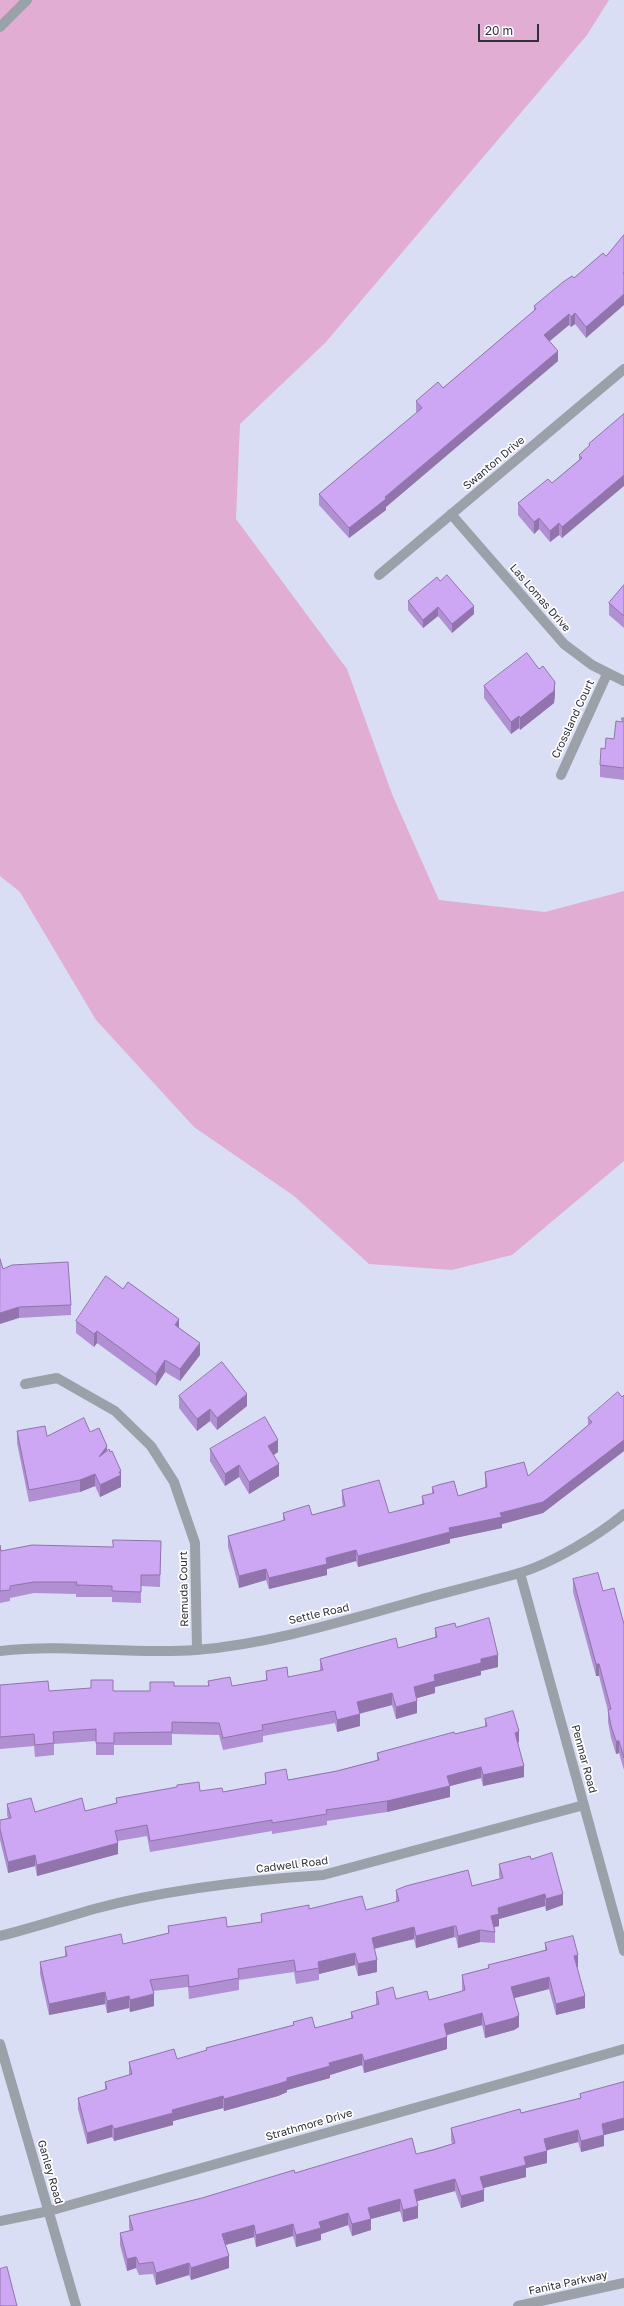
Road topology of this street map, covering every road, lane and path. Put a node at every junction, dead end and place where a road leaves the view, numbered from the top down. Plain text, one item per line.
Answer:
1 (27, 0) edge
2 (0, 27) edge
3 (624, 369) edge
4 (451, 514) junction
5 (379, 575) dead end
6 (607, 674) junction
7 (624, 681) edge
8 (561, 775) dead end
9 (26, 1384) dead end
10 (624, 1514) edge
11 (520, 1573) junction
12 (197, 1650) junction
13 (0, 1651) edge
14 (584, 1805) junction
15 (0, 1936) edge
16 (624, 1951) edge
17 (0, 2044) edge
18 (624, 2049) edge
19 (49, 2211) junction
20 (0, 2221) edge
21 (624, 2283) edge
22 (76, 2306) edge
23 (518, 2306) edge

1 - 2 street
3 - 4 street, Swanton Drive
4 - 5 street, Swanton Drive
4 - 6 street, Las Lomas Drive
6 - 7 street, Las Lomas Drive
6 - 8 street, Crossland Court
9 - 12 street, Remuda Court
10 - 11 street, Settle Road
11 - 12 street, Settle Road
11 - 14 street, Penmar Road
12 - 13 street, Settle Road
14 - 15 street, Cadwell Road
14 - 16 street, Penmar Road
17 - 19 street, Ganley Road
18 - 19 street, Strathmore Drive
19 - 20 street, Strathmore Drive
19 - 22 street, Ganley Road
21 - 23 street, Fanita Parkway

